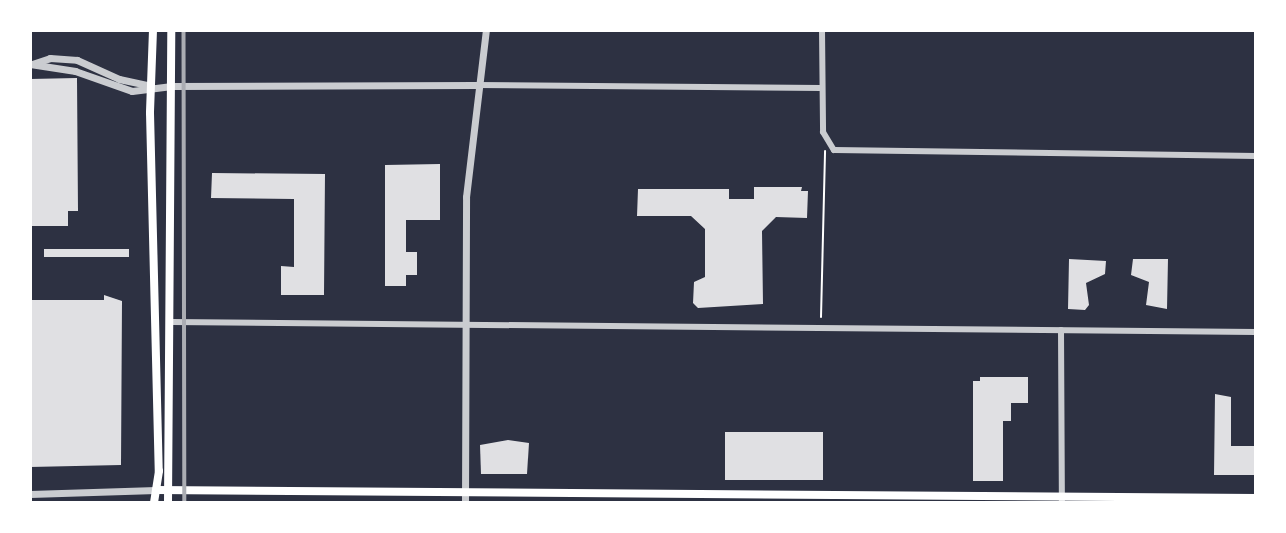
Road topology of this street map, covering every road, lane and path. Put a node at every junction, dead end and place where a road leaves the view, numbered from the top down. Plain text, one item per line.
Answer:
1 (153, 30) edge
2 (171, 30) edge
3 (486, 30) edge
4 (821, 30) edge
5 (31, 64) edge
6 (476, 85) junction
7 (151, 86) junction
8 (172, 86) junction
9 (821, 88) junction
10 (828, 146) junction
11 (1256, 156) edge
12 (821, 317) dead end
13 (172, 322) junction
14 (464, 325) junction
15 (1061, 330) junction
16 (1256, 332) edge
17 (156, 490) junction
18 (169, 491) junction
19 (465, 492) junction
20 (30, 494) edge
21 (1256, 498) edge
22 (1061, 500) edge
23 (153, 503) edge
24 (168, 503) edge
25 (464, 503) edge

1 - 7 main road
2 - 8 main road
3 - 6 street
4 - 9 street
5 - 7 street
6 - 8 street
6 - 9 street
6 - 14 street
7 - 8 street
7 - 17 main road
8 - 13 main road
9 - 10 street
10 - 11 street
10 - 12 path
13 - 14 street
13 - 18 main road
14 - 15 street
14 - 19 street
15 - 16 street
15 - 22 street
17 - 18 main road
17 - 20 street
17 - 23 main road
18 - 19 main road
18 - 24 main road
19 - 22 main road
19 - 25 street
21 - 22 main road

